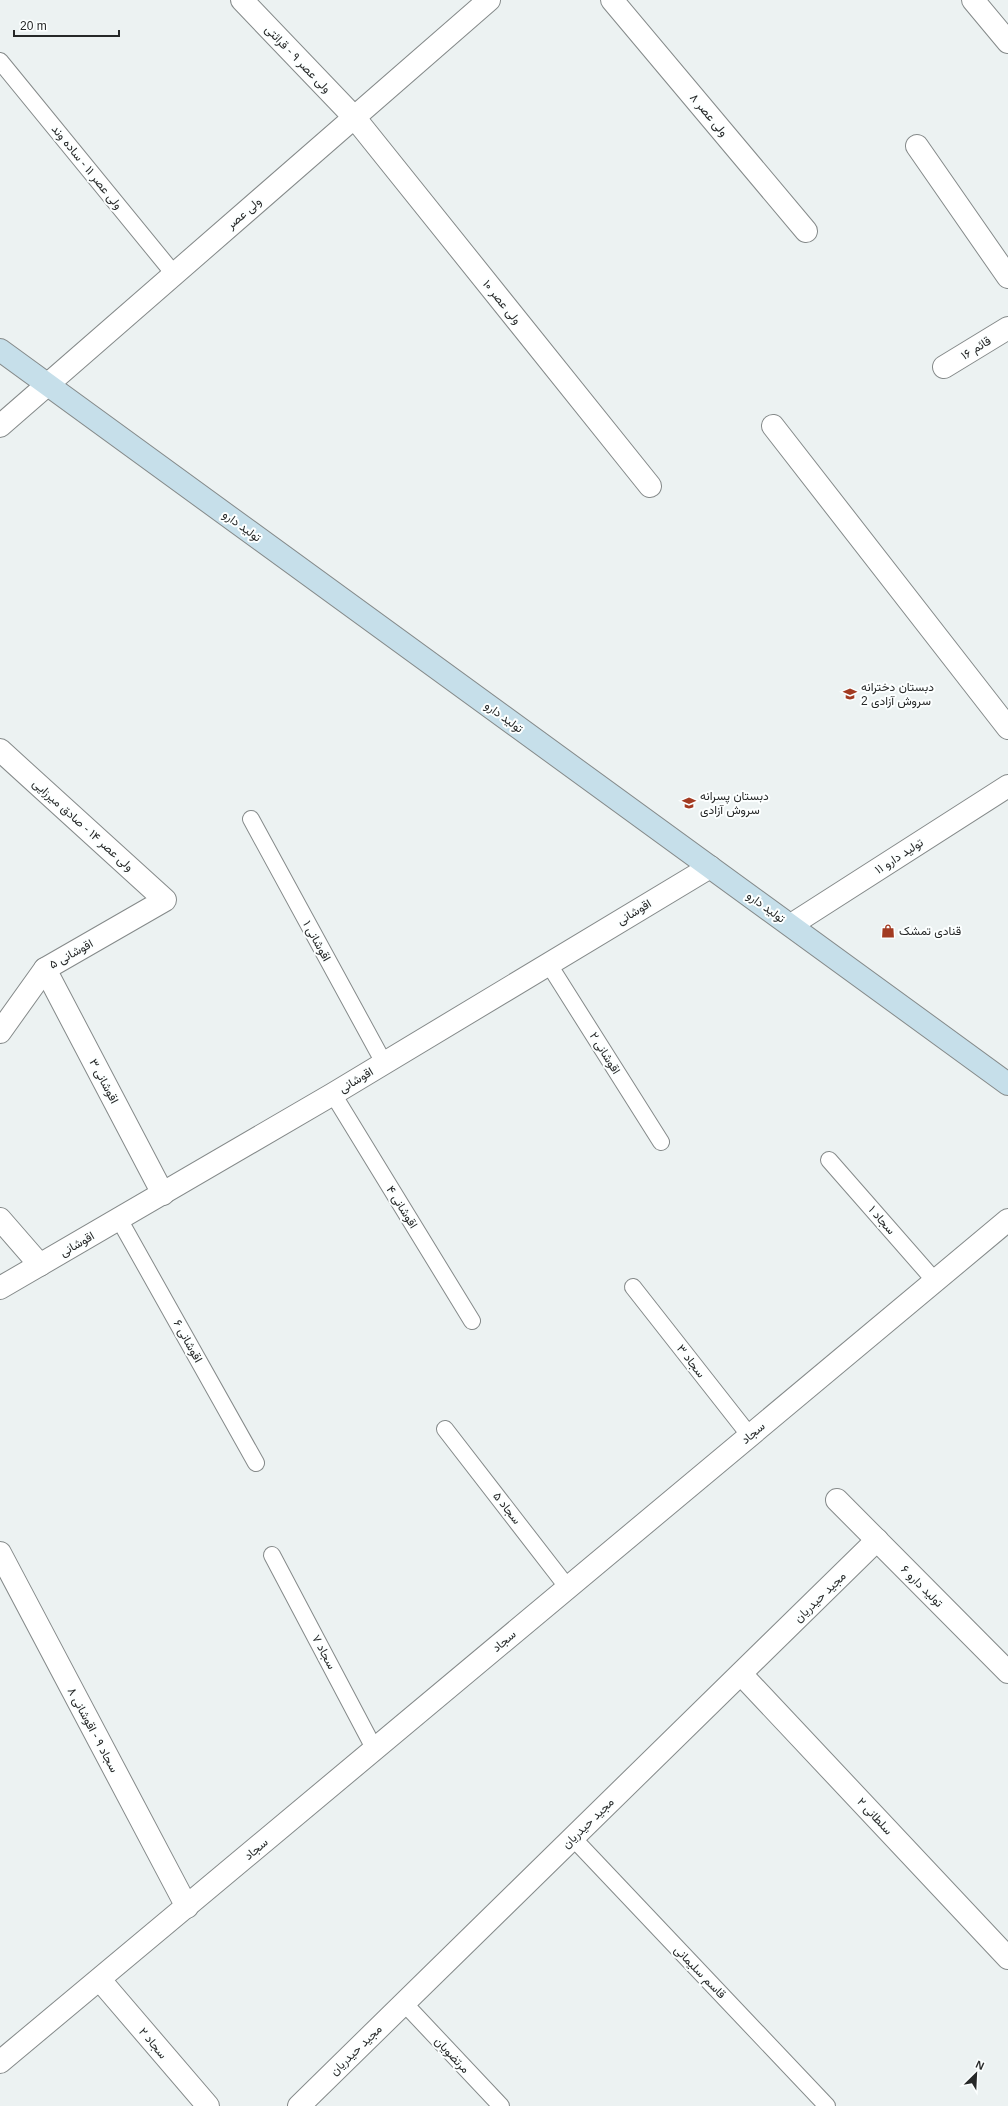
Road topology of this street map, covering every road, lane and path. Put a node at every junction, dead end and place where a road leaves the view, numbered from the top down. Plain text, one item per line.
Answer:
1 (242, 0) edge
2 (488, 0) edge
3 (612, 0) edge
4 (973, 0) edge
5 (1008, 42) edge
6 (0, 61) edge
7 (354, 117) junction
8 (917, 146) dead end
9 (806, 231) dead end
10 (174, 274) junction
11 (1008, 277) edge
12 (1008, 328) edge
13 (0, 350) edge
14 (944, 367) dead end
15 (47, 384) junction
16 (0, 426) edge
17 (773, 426) dead end
18 (650, 486) dead end
19 (1008, 728) edge
20 (0, 750) edge
21 (1008, 786) edge
22 (251, 819) dead end
23 (710, 867) junction
24 (165, 900) joint
25 (791, 925) junction
26 (548, 963) junction
27 (45, 969) junction
28 (0, 1032) edge
29 (384, 1063) junction
30 (1008, 1084) edge
31 (332, 1094) junction
32 (661, 1142) dead end
33 (829, 1160) dead end
34 (163, 1194) junction
35 (0, 1219) edge
36 (119, 1219) junction
37 (1008, 1220) edge
38 (40, 1265) junction
39 (935, 1281) junction
40 (633, 1287) dead end
41 (0, 1288) edge
42 (472, 1321) dead end
43 (445, 1429) dead end
44 (750, 1436) junction
45 (256, 1463) dead end
46 (837, 1500) dead end
47 (877, 1540) junction
48 (0, 1553) edge
49 (272, 1555) dead end
50 (568, 1588) junction
51 (1008, 1672) edge
52 (741, 1674) junction
53 (375, 1750) junction
54 (573, 1838) junction
55 (187, 1907) junction
56 (1008, 1958) edge
57 (100, 1980) junction
58 (404, 2003) junction
59 (3, 2054) edge
60 (208, 2106) edge
61 (299, 2106) edge
62 (501, 2106) edge
63 (827, 2106) edge

1 - 7 street, ولی عصر ۹ - قرائتی
2 - 7 street, ولی عصر
3 - 9 street, ولی عصر ۸
4 - 5 street
6 - 10 lane, ولی عصر ۱۱ - ساده وند
7 - 10 street, ولی عصر
7 - 18 street, ولی عصر ۱۰
8 - 11 street
10 - 15 street, ولی عصر
12 - 14 street, قائم ۱۶
13 - 15 street, تولید دارو
15 - 16 street, ولی عصر
15 - 23 street, تولید دارو
17 - 19 street
20 - 24 street, ولی عصر ۱۴ - صادق میرزایی
21 - 25 street, تولید دارو ۱۱
22 - 29 lane, اقوشانی ۱
23 - 25 street, تولید دارو
23 - 26 street, اقوشانی
24 - 27 street, اقوشانی ۵
25 - 30 street, تولید دارو
26 - 29 street, اقوشانی
26 - 32 lane, اقوشانی ۲
27 - 28 street, اقوشانی ۵
27 - 34 street, اقوشانی ۳
29 - 31 street, اقوشانی
31 - 34 street, اقوشانی
31 - 42 lane, اقوشانی ۴
33 - 39 lane, سجاد ۱
34 - 36 street, اقوشانی
35 - 38 street
36 - 38 street, اقوشانی
36 - 45 lane, اقوشانی ۶
37 - 39 street, سجاد
38 - 41 street, اقوشانی
39 - 44 street, سجاد
40 - 44 lane, سجاد ۳
43 - 50 lane, سجاد ۵
44 - 50 street, سجاد
46 - 47 street, تولید دارو ۶
47 - 51 street, تولید دارو ۶
47 - 52 street, مجید حیدریان
48 - 55 street, سجاد ۹ - اقوشانی ۸
49 - 53 lane, سجاد ۷
50 - 53 street, سجاد
52 - 54 street, مجید حیدریان
52 - 56 street, ۲ سلطانی
53 - 55 street, سجاد
54 - 58 street, مجید حیدریان
54 - 63 lane, قاسم سلیمانی
55 - 57 street, سجاد
57 - 59 street, سجاد
57 - 60 street, سجاد ۲
58 - 61 street, مجید حیدریان
58 - 62 lane, مرتضویان

